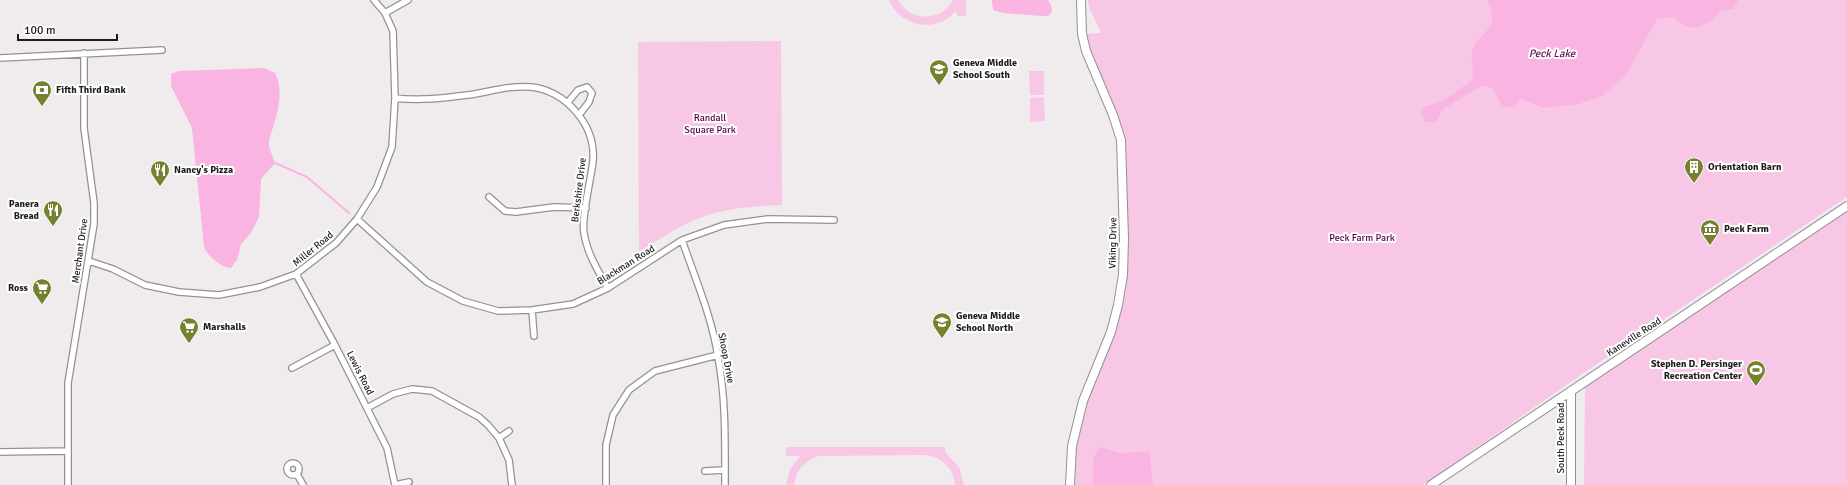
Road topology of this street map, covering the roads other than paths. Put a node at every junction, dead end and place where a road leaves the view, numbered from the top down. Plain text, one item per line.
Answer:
1 (374, 0) edge
2 (408, 0) edge
3 (1081, 0) edge
4 (385, 12) junction
5 (162, 50) dead end
6 (84, 53) junction
7 (0, 58) edge
8 (396, 98) junction
9 (568, 102) junction
10 (580, 115) junction
11 (489, 197) dead end
12 (1847, 206) edge
13 (586, 208) junction
14 (357, 220) junction
15 (834, 220) dead end
16 (682, 240) junction
17 (88, 261) junction
18 (296, 274) junction
19 (608, 288) junction
20 (532, 310) junction
21 (534, 336) dead end
22 (335, 345) junction
23 (718, 355) junction
24 (292, 368) dead end
25 (1571, 391) junction
26 (367, 408) junction
27 (509, 430) dead end
28 (499, 438) junction
29 (67, 451) junction
30 (0, 452) edge
31 (725, 470) junction
32 (705, 471) dead end
33 (297, 474) dead end
34 (409, 482) dead end
35 (68, 485) edge
36 (304, 485) edge
37 (395, 485) edge
38 (512, 485) edge
39 (606, 485) edge
40 (725, 485) edge
41 (1070, 485) edge
42 (1431, 485) edge
43 (1571, 485) edge

1 - 4 street, Miller Road
2 - 4 street
3 - 41 main road, Viking Drive
4 - 8 street, Miller Road
5 - 6 street
6 - 7 street
6 - 17 street, Merchant Drive
8 - 9 street, Berkshire Drive
8 - 14 street, Miller Road
9 - 10 street, Berkshire Drive
9 - 10 street
10 - 13 street, Berkshire Drive
11 - 13 street
12 - 25 main road, Kaneville Road
13 - 19 street, Berkshire Drive
14 - 18 street, Miller Road
14 - 20 street, Blackman Road
15 - 16 street, Blackman Road
16 - 19 street, Blackman Road
16 - 23 street, Shoop Drive
17 - 18 street, Miller Road
17 - 29 street, Merchant Drive
18 - 22 street, Lewis Road
19 - 20 street, Blackman Road
20 - 21 street
22 - 24 street
22 - 26 street, Lewis Road
23 - 31 street, Shoop Drive
23 - 39 street
25 - 42 main road, Kaneville Road
25 - 43 main road, South Peck Road
26 - 28 street
26 - 37 street, Lewis Road
27 - 28 street
28 - 38 street
29 - 30 street
29 - 35 street, Merchant Drive
31 - 32 street
31 - 40 street, Shoop Drive
33 - 36 street
34 - 37 street, Lewis Road

